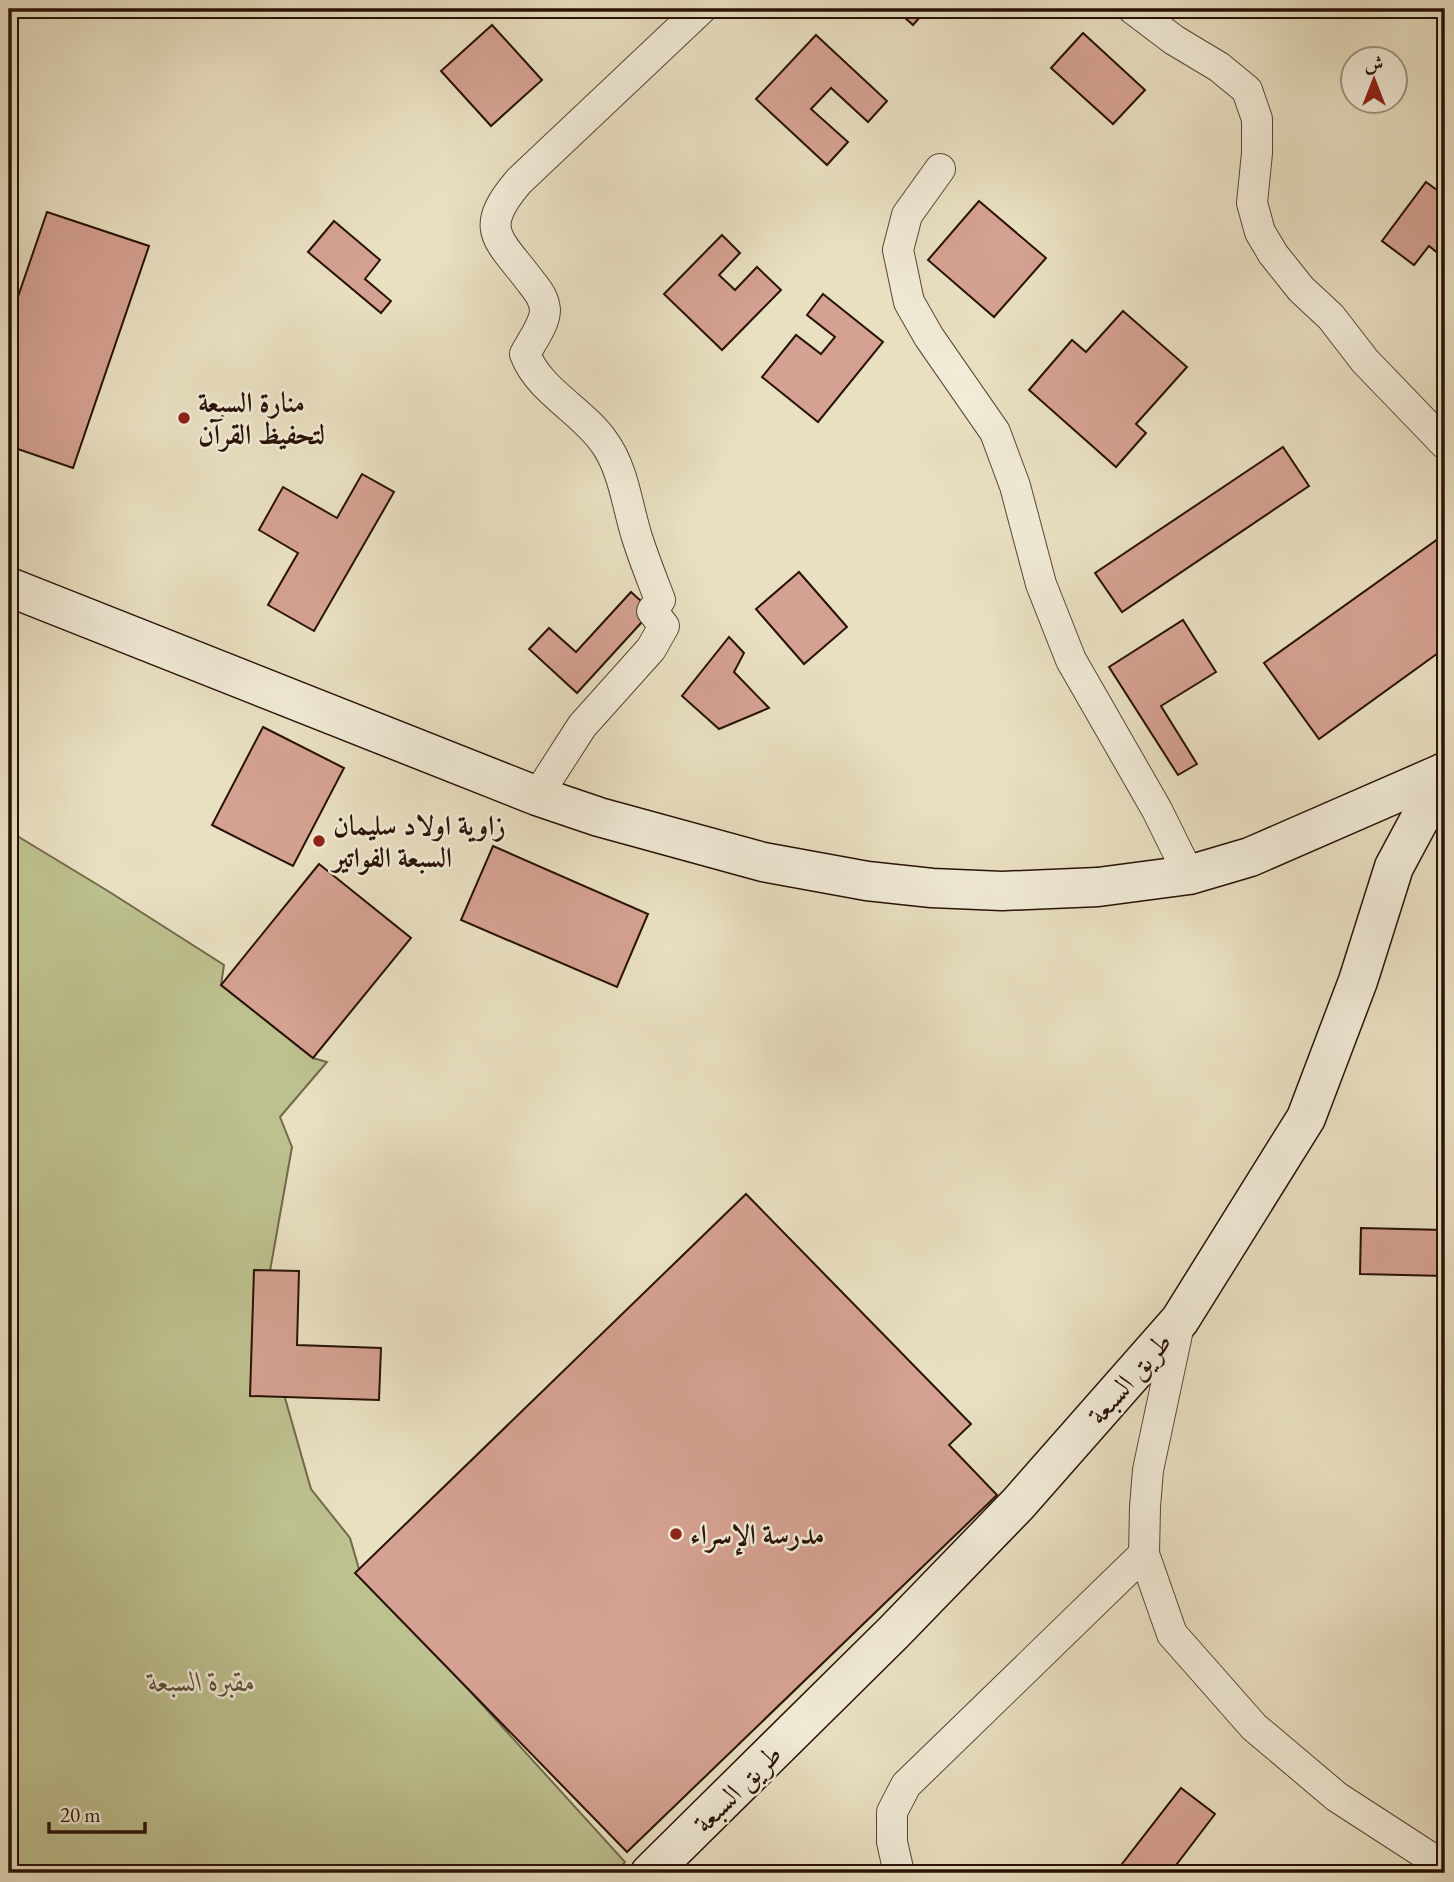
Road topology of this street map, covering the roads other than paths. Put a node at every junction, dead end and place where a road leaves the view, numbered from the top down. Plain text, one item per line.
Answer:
1 (701, 9) edge
2 (1133, 9) edge
3 (940, 169) dead end
4 (1445, 444) edge
5 (9, 587) edge
6 (1445, 772) edge
7 (537, 796) junction
8 (1189, 875) junction
9 (1180, 1320) junction
10 (1144, 1554) junction
11 (1445, 1867) edge
12 (650, 1873) edge
13 (899, 1873) edge

1 - 7 street
2 - 4 street
3 - 8 street
5 - 7 street
6 - 8 street
6 - 9 street, طريق السبعة
7 - 8 street
9 - 10 street
9 - 12 street, طريق السبعة
10 - 11 street
10 - 13 street

